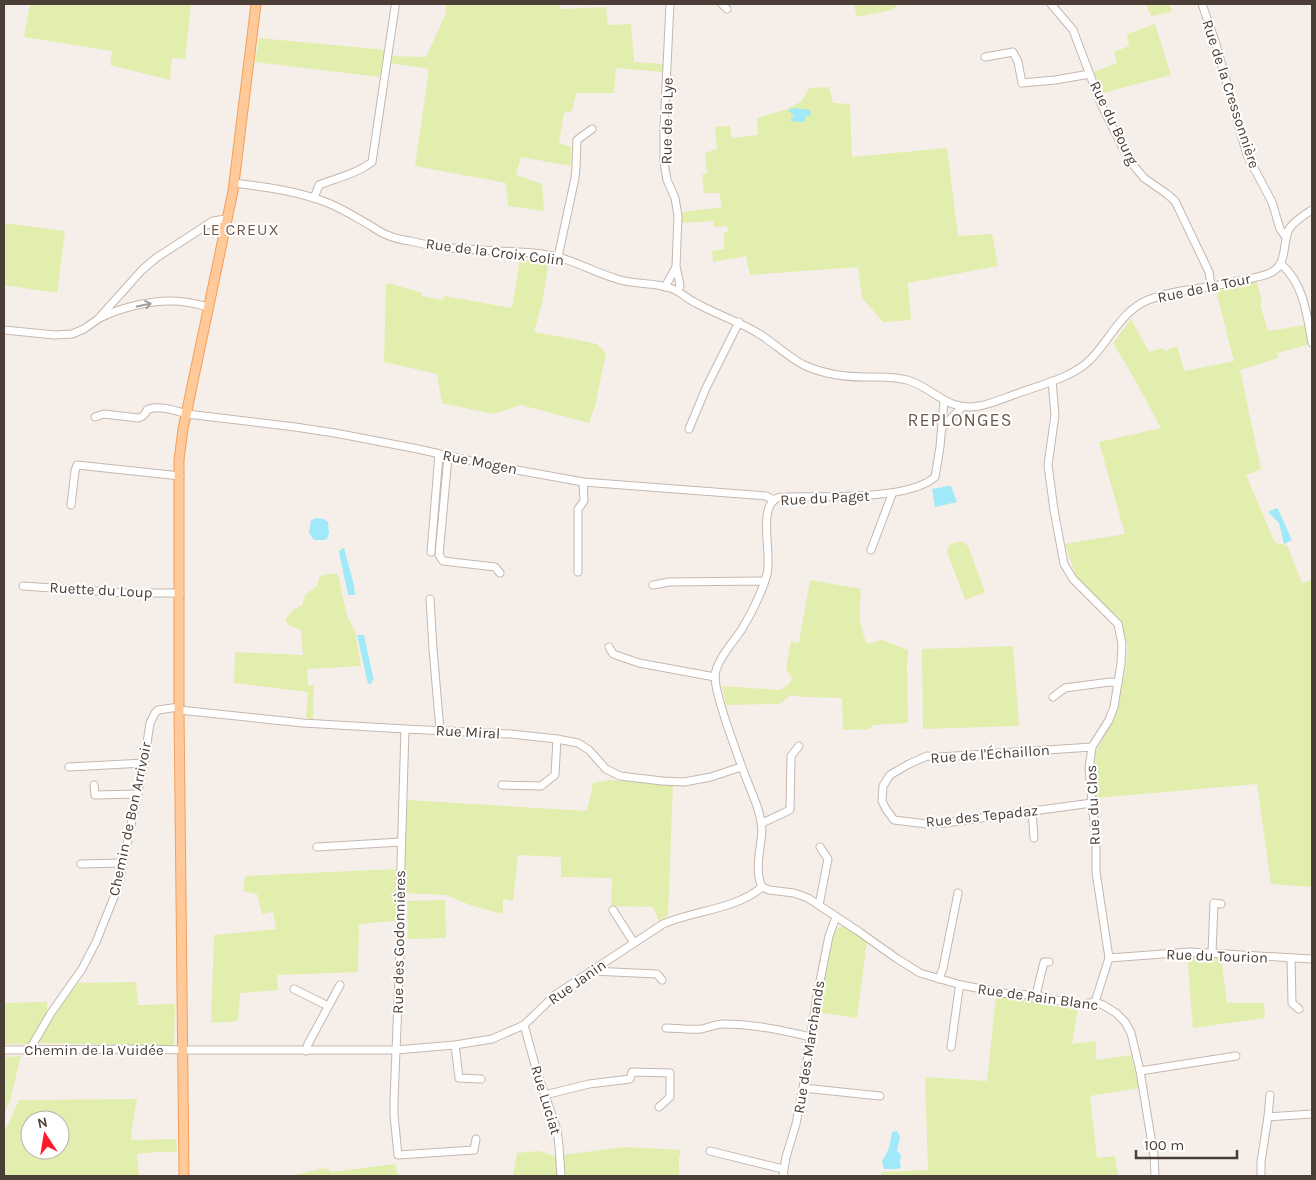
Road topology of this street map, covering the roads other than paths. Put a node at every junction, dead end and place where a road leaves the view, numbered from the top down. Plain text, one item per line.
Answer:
1 (256, 4) edge
2 (670, 4) edge
3 (1052, 4) edge
4 (1202, 4) edge
5 (395, 7) dead end
6 (985, 57) dead end
7 (1090, 74) junction
8 (592, 130) dead end
9 (234, 183) junction
10 (314, 198) junction
11 (1312, 210) edge
12 (226, 219) junction
13 (1286, 237) junction
14 (558, 257) junction
15 (1281, 264) junction
16 (676, 267) junction
17 (1212, 286) junction
18 (666, 287) junction
19 (678, 291) junction
20 (117, 298) junction
21 (208, 307) junction
22 (122, 309) junction
23 (98, 319) junction
24 (738, 322) junction
25 (4, 330) edge
26 (1312, 343) edge
27 (1052, 381) junction
28 (944, 401) junction
29 (962, 407) junction
30 (186, 414) junction
31 (95, 417) dead end
32 (689, 429) dead end
33 (942, 429) junction
34 (439, 454) junction
35 (448, 457) junction
36 (180, 476) junction
37 (583, 482) junction
38 (892, 494) junction
39 (774, 500) junction
40 (71, 504) dead end
41 (871, 550) dead end
42 (431, 552) dead end
43 (578, 572) dead end
44 (500, 573) dead end
45 (764, 583) junction
46 (653, 585) dead end
47 (23, 586) dead end
48 (180, 593) junction
49 (430, 599) dead end
50 (609, 647) dead end
51 (715, 677) junction
52 (1118, 683) junction
53 (1053, 697) dead end
54 (179, 709) junction
55 (405, 729) junction
56 (440, 730) junction
57 (557, 739) junction
58 (799, 746) dead end
59 (1092, 747) junction
60 (144, 763) junction
61 (69, 767) dead end
62 (742, 767) junction
63 (94, 785) dead end
64 (502, 785) dead end
65 (138, 794) junction
66 (882, 801) joint
67 (1092, 803) junction
68 (1032, 810) junction
69 (762, 823) junction
70 (1034, 838) dead end
71 (402, 842) junction
72 (317, 847) dead end
73 (820, 847) dead end
74 (122, 863) junction
75 (81, 864) dead end
76 (762, 887) junction
77 (958, 893) dead end
78 (1221, 904) dead end
79 (819, 905) junction
80 (613, 910) dead end
81 (836, 917) junction
82 (634, 943) junction
83 (1212, 953) junction
84 (1109, 958) junction
85 (1291, 958) junction
86 (1312, 959) edge
87 (1049, 962) dead end
88 (591, 971) junction
89 (939, 979) junction
90 (662, 980) dead end
91 (340, 985) dead end
92 (961, 985) junction
93 (294, 989) dead end
94 (1036, 995) junction
95 (1095, 1002) junction
96 (328, 1006) junction
97 (1299, 1009) dead end
98 (524, 1025) junction
99 (666, 1028) dead end
100 (811, 1037) junction
101 (455, 1045) junction
102 (951, 1047) dead end
103 (4, 1050) edge
104 (30, 1050) junction
105 (183, 1050) junction
106 (396, 1050) junction
107 (306, 1051) junction
108 (1236, 1056) dead end
109 (1140, 1071) junction
110 (482, 1079) dead end
111 (803, 1088) junction
112 (545, 1095) junction
113 (1270, 1095) dead end
114 (880, 1096) dead end
115 (660, 1107) dead end
116 (1312, 1114) edge
117 (1268, 1117) junction
118 (476, 1139) dead end
119 (710, 1151) dead end
120 (783, 1173) edge
121 (184, 1176) edge
122 (561, 1176) edge
123 (1155, 1176) edge
124 (1261, 1176) edge

1 - 9 main road
2 - 16 street, Rue de la Lye
3 - 7 street, Rue du Bourg
4 - 13 street, Rue de la Cressonnière
5 - 10 street
6 - 7 street
7 - 17 street, Rue du Bourg
8 - 14 street
9 - 10 street, Rue de la Croix Colin
9 - 12 main road
10 - 14 street, Rue de la Croix Colin
11 - 13 street
12 - 20 street
12 - 21 main road
13 - 15 street
14 - 18 street, Rue de la Croix Colin
15 - 17 street, Rue de la Tour
15 - 26 street
16 - 18 street, Rue de la Lye
16 - 19 street, Rue de la Lye
17 - 27 street, Rue de la Tour
18 - 19 street, Rue de la Croix Colin
19 - 24 street, Rue de la Croix Colin
20 - 22 street
20 - 23 street
22 -> 21 street
21 - 30 main road
22 - 23 street
23 - 25 street
24 - 28 street, Rue de la Croix Colin
24 - 32 street
27 - 29 street, Rue de la Tour
27 - 52 street, Rue du Clos
28 - 29 street, Rue de la Tour
28 - 33 street, Rue du Paget
29 - 33 street
30 - 31 street, Rue Mogen
30 - 34 street, Rue Mogen
30 - 36 main road
33 - 38 street, Rue du Paget
34 - 35 street, Rue Mogen
34 - 42 street
35 - 37 street, Rue Mogen
35 - 44 street
36 - 40 street
36 - 48 main road
37 - 39 street, Rue Mogen
37 - 43 street
38 - 39 street, Rue du Paget
38 - 41 street
39 - 45 street, Rue du Paget
45 - 46 street
45 - 51 street, Rue du Paget
47 - 48 street, Ruette du Loup
48 - 54 main road
49 - 56 street
50 - 51 street
51 - 62 street
52 - 53 street
52 - 59 street, Rue du Clos
54 - 55 street, Rue Miral
54 - 60 street, Chemin de Bon Arrivoir
54 - 105 main road
55 - 56 street, Rue Miral
55 - 71 street, Rue des Godonnières
56 - 57 street, Rue Miral
57 - 62 street, Rue Miral
57 - 64 street
58 - 69 street
59 - 66 street, Rue de l'Échaillon
59 - 67 street, Rue du Clos
60 - 61 street
60 - 65 street, Chemin de Bon Arrivoir
62 - 69 street
63 - 65 street
65 - 74 street, Chemin de Bon Arrivoir
66 - 68 street, Rue des Tepadaz
67 - 68 street, Rue des Tepadaz
67 - 84 street, Rue du Clos
68 - 70 street
69 - 76 street
71 - 72 street
71 - 106 street, Rue des Godonnières
73 - 79 street
74 - 75 street
74 - 104 street, Chemin de Bon Arrivoir
76 - 79 street
76 - 82 street, Rue Janin
77 - 89 street
78 - 83 street
79 - 81 street
80 - 82 street
81 - 89 street, Rue de Pain Blanc
81 - 100 street, Rue des Marchands
82 - 88 street, Rue Janin
83 - 84 street, Rue du Tourion
83 - 85 street, Rue du Tourion
84 - 95 street
85 - 86 street, Rue du Tourion
85 - 97 street
87 - 94 street
88 - 90 street
88 - 98 street, Rue Janin
89 - 92 street, Rue de Pain Blanc
91 - 96 street
92 - 94 street, Rue de Pain Blanc
92 - 102 street
93 - 96 street
94 - 95 street, Rue de Pain Blanc
95 - 109 street, Rue de Pain Blanc
96 - 107 street
98 - 101 street, Rue Janin
98 - 112 street, Rue Luciat
99 - 100 street
100 - 111 street, Rue des Marchands
101 - 106 street, Rue Janin
101 - 110 street
103 - 104 street, Chemin de la Vuidée
104 - 105 street, Chemin de la Vuidée
105 - 107 street, Rue Janin
105 - 121 main road
106 - 107 street, Rue Janin
106 - 118 street, Rue des Godonnières
108 - 109 street
109 - 123 street, Rue de Pain Blanc
111 - 114 street
111 - 120 street, Rue des Marchands
112 - 115 street
112 - 122 street, Rue Luciat
113 - 117 street
116 - 117 street
117 - 124 street
119 - 120 street

